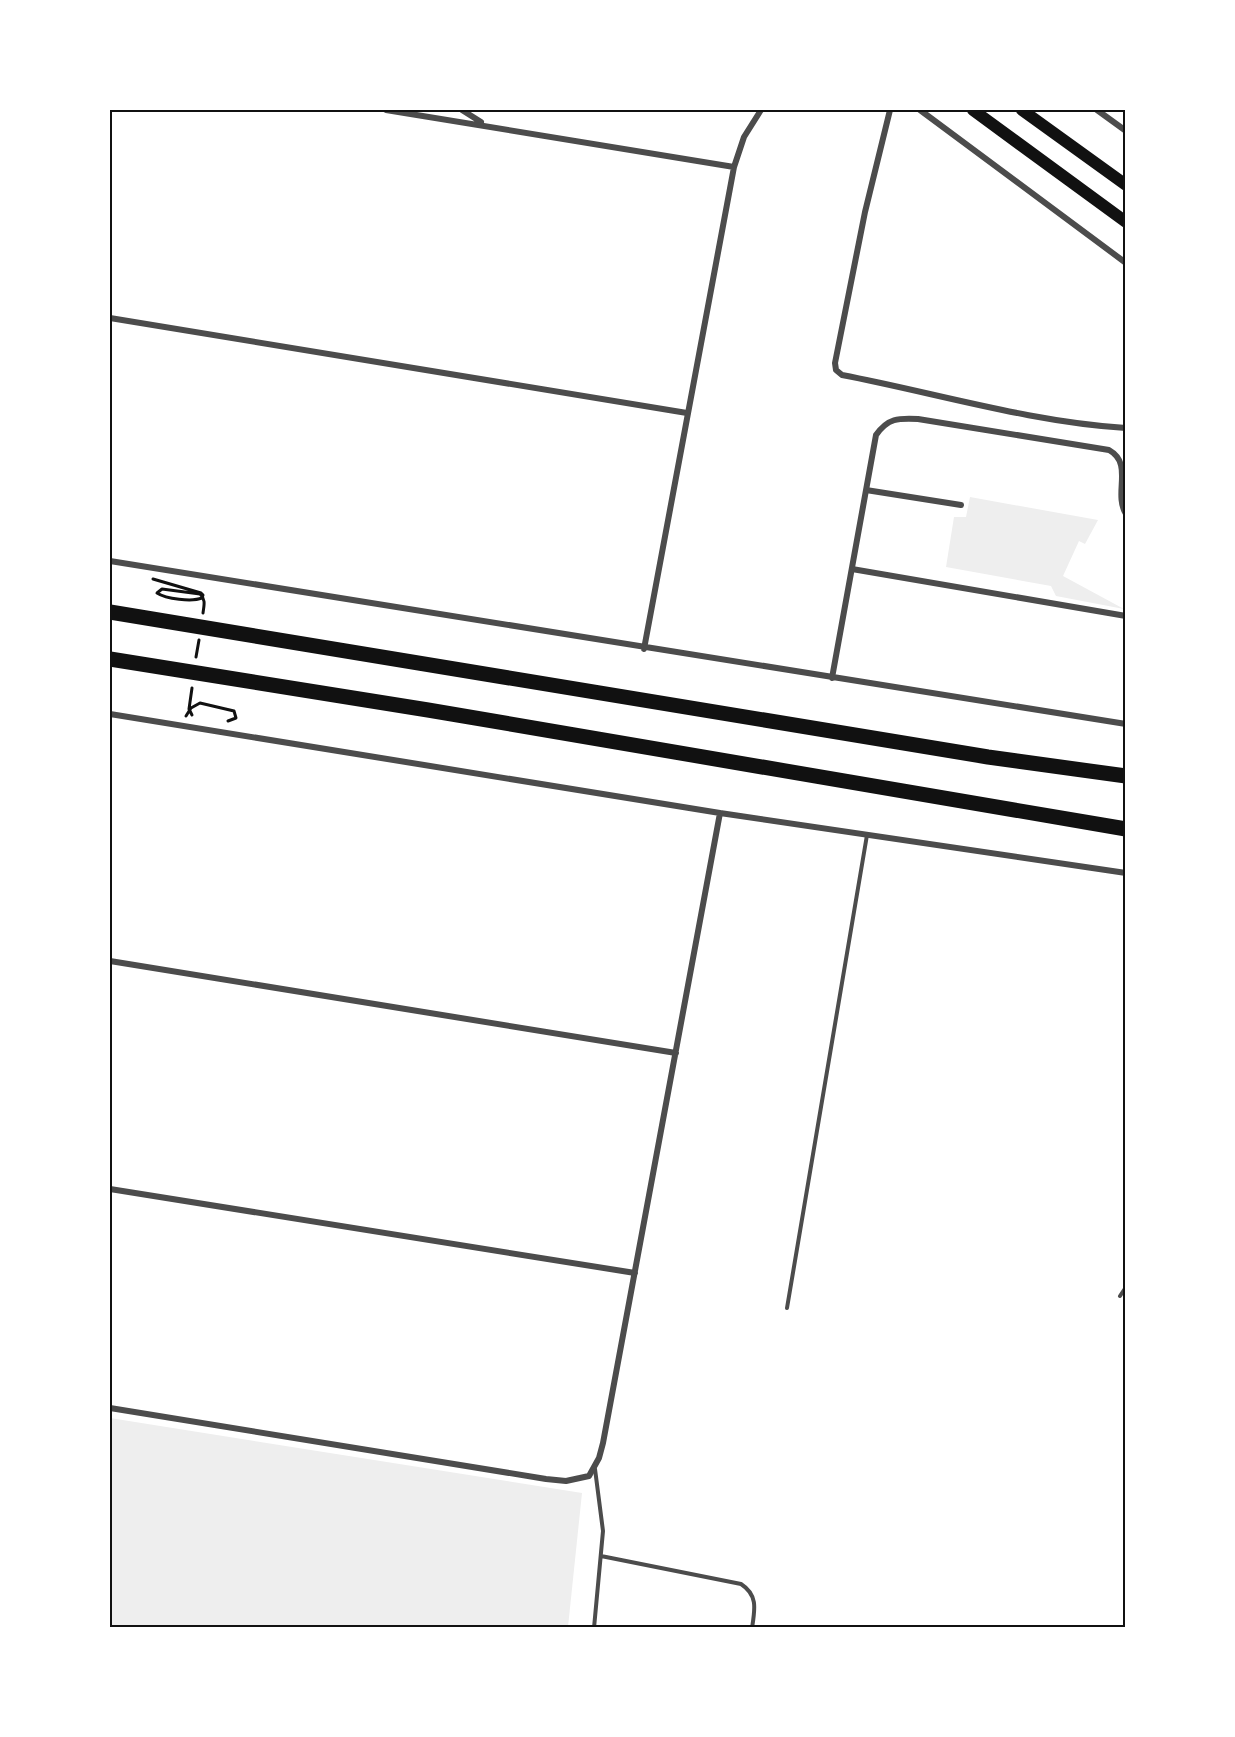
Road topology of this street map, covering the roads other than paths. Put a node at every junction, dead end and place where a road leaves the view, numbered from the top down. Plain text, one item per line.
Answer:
1 (386, 110) edge
2 (462, 110) edge
3 (761, 110) edge
4 (890, 110) edge
5 (920, 110) edge
6 (973, 110) edge
7 (1022, 110) edge
8 (1096, 110) edge
9 (484, 124) junction
10 (1125, 131) edge
11 (734, 167) junction
12 (1125, 185) edge
13 (1125, 222) edge
14 (1125, 263) edge
15 (110, 318) edge
16 (687, 412) junction
17 (1125, 428) edge
18 (866, 490) junction
19 (962, 505) dead end
20 (1125, 514) edge
21 (110, 561) edge
22 (852, 569) junction
23 (110, 612) edge
24 (1125, 616) edge
25 (644, 649) junction
26 (110, 659) edge
27 (832, 678) junction
28 (110, 714) edge
29 (1125, 724) edge
30 (1125, 776) edge
31 (720, 813) junction
32 (1125, 829) edge
33 (867, 835) junction
34 (1125, 873) edge
35 (110, 961) edge
36 (676, 1053) junction
37 (110, 1189) edge
38 (635, 1273) junction
39 (1125, 1287) edge
40 (1120, 1296) dead end
41 (787, 1308) dead end
42 (110, 1408) edge
43 (595, 1468) junction
44 (602, 1556) junction
45 (594, 1628) edge
46 (752, 1628) edge

1 - 9 street
2 - 9 street
3 - 11 street
4 - 17 street
5 - 14 street
6 - 13 main road
7 - 12 main road
8 - 10 street
9 - 11 street
11 - 16 street
15 - 16 street
16 - 25 street
18 - 19 street
18 - 20 street
18 - 22 street
21 - 25 street
22 - 24 street
22 - 27 street
23 - 30 highway
25 - 27 street
26 - 32 highway
27 - 29 street
28 - 31 street
31 - 33 street
31 - 36 street
33 - 34 street
33 - 41 lane
35 - 36 street
36 - 38 street
37 - 38 street
38 - 43 street
39 - 40 lane
42 - 43 street
43 - 44 lane
44 - 45 lane
44 - 46 lane

